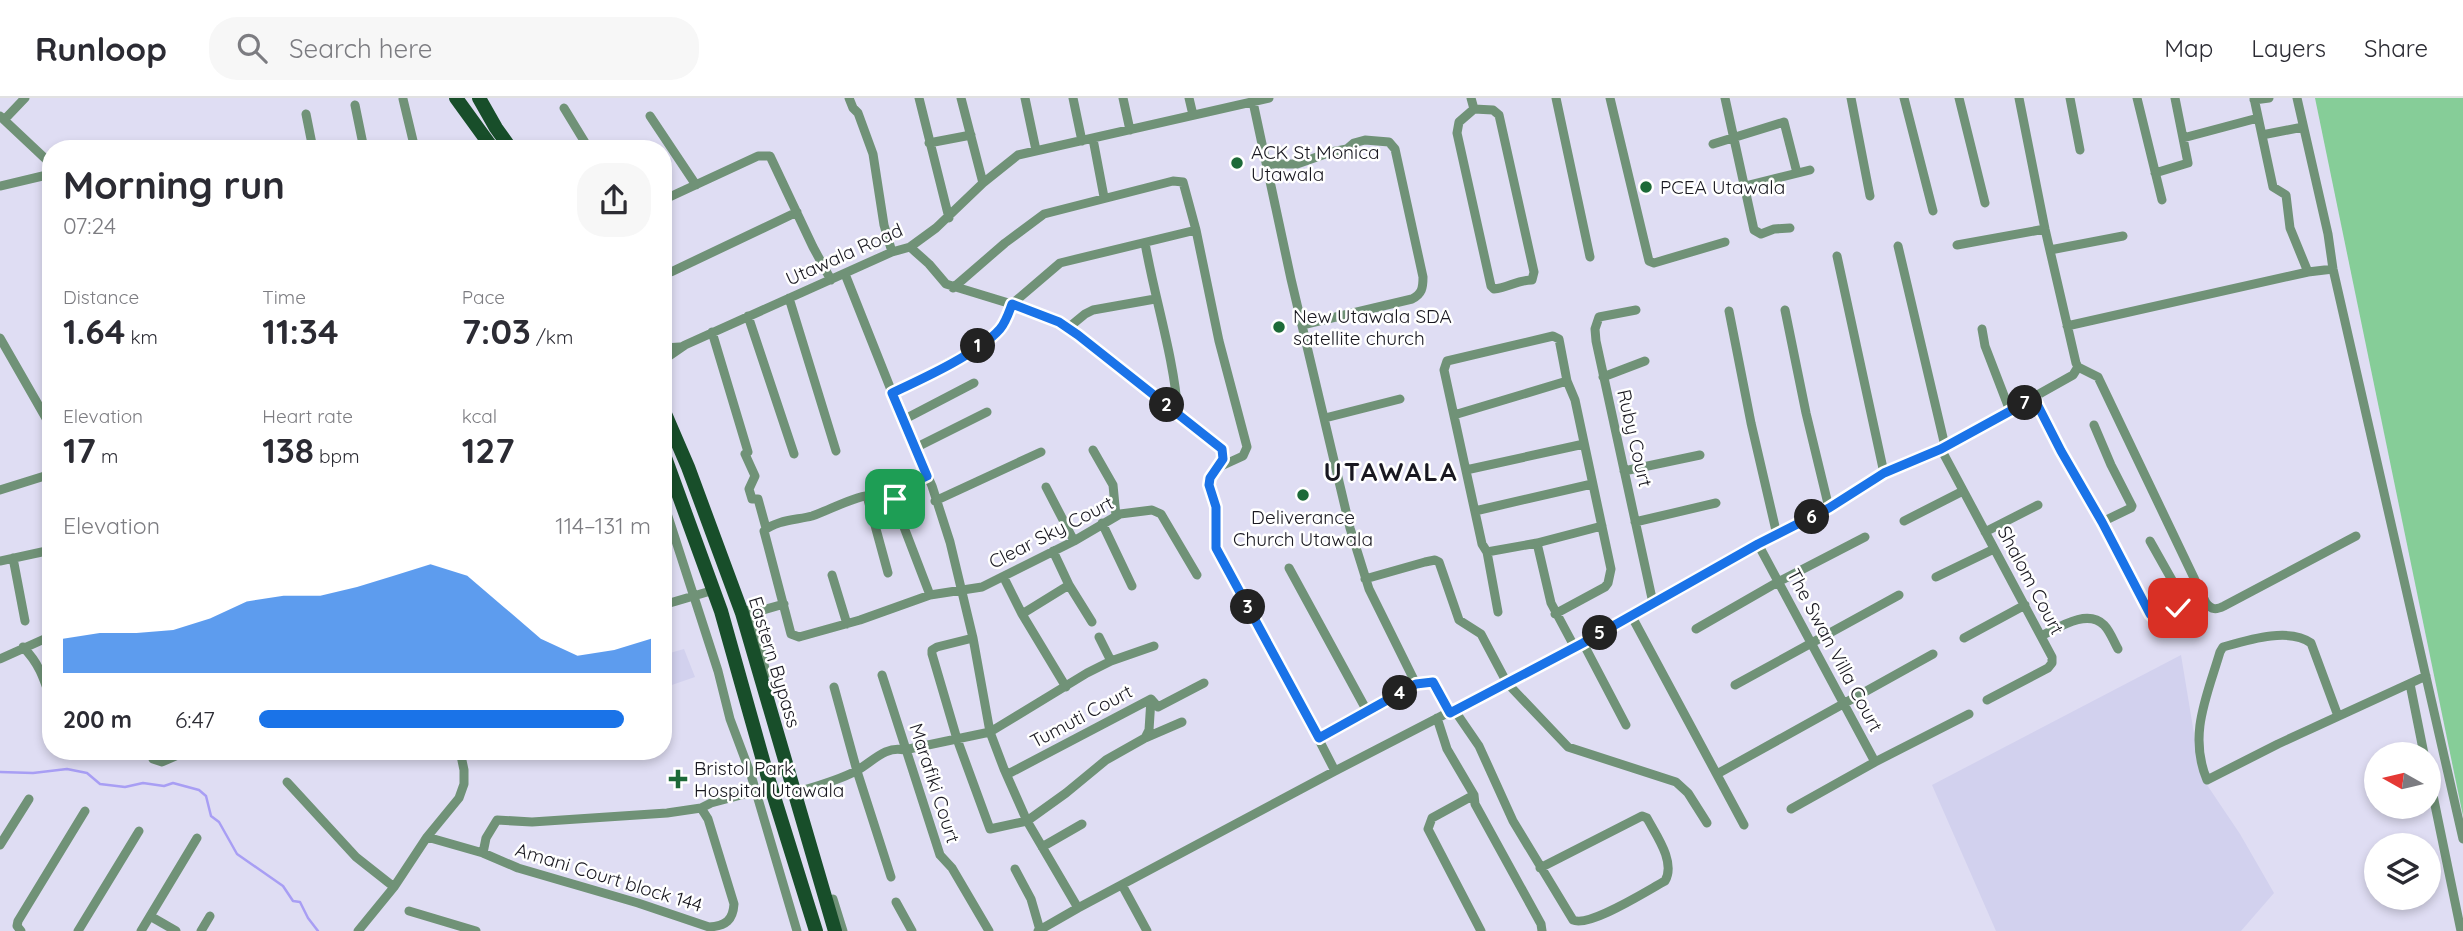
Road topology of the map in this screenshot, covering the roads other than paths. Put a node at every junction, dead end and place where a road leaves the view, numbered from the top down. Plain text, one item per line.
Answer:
1 (25, 98) edge
2 (456, 98) edge
3 (479, 98) edge
4 (849, 98) edge
5 (919, 98) edge
6 (961, 98) edge
7 (1025, 98) edge
8 (1073, 98) edge
9 (1123, 98) edge
10 (1189, 98) edge
11 (1267, 98) edge
12 (1471, 98) edge
13 (1556, 98) edge
14 (1610, 98) edge
15 (1725, 98) edge
16 (1851, 98) edge
17 (1904, 98) edge
18 (1959, 98) edge
19 (2019, 98) edge
20 (2070, 98) edge
21 (2137, 98) edge
22 (2175, 98) edge
23 (2269, 98) edge
24 (2297, 98) edge
25 (404, 99) edge
26 (2254, 99) edge
27 (1253, 102) junction
28 (355, 105) dead end
29 (564, 108) dead end
30 (1474, 108) junction
31 (306, 114) dead end
32 (1193, 115) junction
33 (650, 116) dead end
34 (2, 118) edge
35 (2258, 118) junction
36 (2303, 127) junction
37 (1130, 130) junction
38 (971, 135) junction
39 (2262, 135) junction
40 (1734, 138) junction
41 (2183, 138) junction
42 (1093, 139) junction
43 (311, 140) edge
44 (363, 140) edge
45 (413, 140) edge
46 (486, 140) edge
47 (505, 140) edge
48 (584, 140) edge
49 (666, 140) edge
50 (1082, 141) junction
51 (929, 143) junction
52 (1713, 144) dead end
53 (672, 149) edge
54 (1036, 150) junction
55 (2080, 150) dead end
56 (42, 156) edge
57 (1266, 164) junction
58 (1810, 170) dead end
59 (1797, 173) junction
60 (2155, 173) junction
61 (42, 176) edge
62 (983, 183) junction
63 (696, 185) junction
64 (0, 186) edge
65 (1745, 186) junction
66 (672, 196) edge
67 (1870, 196) dead end
68 (1104, 197) junction
69 (2162, 200) dead end
70 (1985, 203) dead end
71 (1933, 211) dead end
72 (797, 212) junction
73 (949, 218) junction
74 (1790, 228) dead end
75 (2045, 229) junction
76 (1196, 230) junction
77 (2123, 236) dead end
78 (1725, 242) dead end
79 (1145, 243) junction
80 (1957, 244) dead end
81 (1898, 246) dead end
82 (910, 247) junction
83 (2050, 250) junction
84 (892, 252) junction
85 (1590, 257) dead end
86 (1837, 257) dead end
87 (2333, 269) junction
88 (672, 272) edge
89 (2308, 272) junction
90 (845, 274) junction
91 (831, 280) junction
92 (953, 288) junction
93 (789, 298) junction
94 (1155, 299) junction
95 (1012, 304) junction
96 (1636, 310) dead end
97 (1785, 310) dead end
98 (1729, 311) dead end
99 (748, 316) junction
100 (1302, 325) junction
101 (2067, 326) junction
102 (1068, 328) junction
103 (1982, 328) dead end
104 (712, 332) junction
105 (0, 338) edge
106 (682, 346) junction
107 (672, 347) edge
108 (672, 355) edge
109 (1645, 361) dead end
110 (2078, 367) junction
111 (1603, 377) junction
112 (1567, 382) junction
113 (974, 383) dead end
114 (892, 393) junction
115 (2034, 398) junction
116 (1400, 399) dead end
117 (42, 411) edge
118 (2010, 411) junction
119 (987, 412) dead end
120 (1178, 414) junction
121 (1454, 415) junction
122 (1325, 418) junction
123 (903, 420) junction
124 (2094, 425) dead end
125 (672, 430) edge
126 (1584, 444) junction
127 (915, 448) junction
128 (1943, 448) junction
129 (1093, 450) dead end
130 (836, 451) dead end
131 (1041, 452) dead end
132 (794, 454) dead end
133 (1700, 455) dead end
134 (1217, 467) junction
135 (1466, 470) junction
136 (1624, 471) junction
137 (1884, 473) junction
138 (927, 476) junction
139 (42, 477) edge
140 (1592, 484) junction
141 (1046, 487) dead end
142 (0, 490) edge
143 (672, 490) edge
144 (1963, 491) junction
145 (887, 495) junction
146 (867, 496) junction
147 (936, 501) junction
148 (1716, 503) dead end
149 (2038, 505) dead end
150 (1829, 508) junction
151 (1475, 511) junction
152 (1115, 516) junction
153 (1904, 521) dead end
154 (1635, 522) junction
155 (2102, 522) junction
156 (1102, 523) junction
157 (1602, 526) junction
158 (766, 528) junction
159 (672, 529) edge
160 (1985, 532) junction
161 (1777, 535) junction
162 (2356, 536) dead end
163 (1865, 537) dead end
164 (1074, 541) junction
165 (2150, 541) dead end
166 (1537, 543) junction
167 (1758, 544) junction
168 (1994, 549) junction
169 (1053, 551) junction
170 (42, 552) edge
171 (1487, 552) junction
172 (13, 558) junction
173 (0, 561) edge
174 (1289, 568) dead end
175 (888, 573) dead end
176 (832, 575) dead end
177 (1197, 575) dead end
178 (1936, 577) dead end
179 (1004, 578) junction
180 (1365, 579) junction
181 (1778, 582) junction
182 (1069, 585) junction
183 (1132, 586) dead end
184 (713, 590) junction
185 (963, 591) junction
186 (1899, 594) dead end
187 (930, 595) junction
188 (694, 596) junction
189 (672, 602) edge
190 (1653, 603) junction
191 (784, 604) junction
192 (2025, 605) junction
193 (748, 612) junction
194 (1498, 612) dead end
195 (1022, 614) junction
196 (1555, 614) junction
197 (1631, 615) junction
198 (25, 621) dead end
199 (1092, 622) dead end
200 (847, 624) junction
201 (1696, 629) dead end
202 (1098, 636) dead end
203 (2041, 636) junction
204 (973, 638) junction
205 (1964, 638) dead end
206 (42, 640) edge
207 (750, 643) junction
208 (1812, 644) junction
209 (1578, 645) junction
210 (1154, 646) dead end
211 (23, 647) junction
212 (731, 647) junction
213 (2118, 649) dead end
214 (1933, 654) dead end
215 (0, 659) edge
216 (1111, 661) junction
217 (42, 672) edge
218 (882, 675) dead end
219 (2426, 676) junction
220 (1204, 683) dead end
221 (1507, 683) junction
222 (1416, 684) junction
223 (2410, 684) junction
224 (1735, 685) dead end
225 (834, 687) dead end
226 (1066, 687) junction
227 (1151, 699) junction
228 (1987, 700) dead end
229 (1844, 704) junction
230 (1367, 711) junction
231 (1452, 712) junction
232 (1969, 714) dead end
233 (2338, 716) junction
234 (1437, 718) junction
235 (1182, 722) dead end
236 (1626, 725) dead end
237 (990, 732) junction
238 (1146, 738) junction
239 (1319, 738) junction
240 (957, 739) junction
241 (2422, 742) edge
242 (905, 750) junction
243 (462, 760) edge
244 (1875, 762) junction
245 (766, 771) junction
246 (857, 771) junction
247 (1335, 771) junction
248 (1008, 774) junction
249 (1717, 774) junction
250 (751, 775) junction
251 (287, 782) dead end
252 (756, 791) junction
253 (797, 792) junction
254 (1474, 794) junction
255 (29, 799) dead end
256 (701, 808) junction
257 (1791, 809) dead end
258 (85, 811) dead end
259 (2438, 819) edge
260 (1027, 821) junction
261 (1707, 823) dead end
262 (1082, 824) dead end
263 (1744, 825) dead end
264 (139, 831) dead end
265 (427, 837) junction
266 (197, 838) dead end
267 (2463, 839) edge
268 (0, 845) edge
269 (1042, 847) junction
270 (483, 853) junction
271 (1540, 868) junction
272 (1015, 869) dead end
273 (891, 877) dead end
274 (1122, 885) junction
275 (394, 887) junction
276 (896, 902) dead end
277 (1078, 908) junction
278 (409, 911) dead end
279 (150, 916) junction
280 (210, 916) dead end
281 (21, 931) edge
282 (78, 931) edge
283 (141, 931) edge
284 (176, 931) edge
285 (201, 931) edge
286 (358, 931) edge
287 (476, 931) edge
288 (797, 931) edge
289 (816, 931) edge
290 (835, 931) edge
291 (843, 931) edge
292 (912, 931) edge
293 (989, 931) edge
294 (1039, 931) edge
295 (1147, 931) edge
296 (1481, 931) edge
297 (1542, 931) edge
298 (2461, 931) edge

1 - 34 street
2 - 46 main road
3 - 47 main road
4 - 84 street
5 - 51 street
6 - 38 street
7 - 54 street
8 - 50 street
9 - 37 street
10 - 32 street
11 - 27 street, Utawala Road
12 - 30 street
13 - 85 street
14 - 78 street
15 - 40 street
16 - 67 street
17 - 71 street
18 - 70 street
19 - 75 street
20 - 55 street
21 - 60 street
22 - 41 street
23 - 26 street
24 - 36 street
25 - 45 street
26 - 35 street
27 - 32 street, Utawala Road
27 - 57 street
28 - 44 street
29 - 48 street
30 - 30 street
31 - 43 street
32 - 37 street, Utawala Road
33 - 49 street
34 - 56 street
35 - 39 street
35 - 41 street
36 - 39 street
36 - 87 street
37 - 42 street, Utawala Road
38 - 51 street
38 - 62 street
39 - 89 street
40 - 52 street
40 - 59 street
40 - 65 street
41 - 60 street
42 - 50 street, Utawala Road
42 - 68 street
50 - 54 street, Utawala Road
51 - 73 street
53 - 63 street
54 - 62 street, Utawala Road
57 - 100 street
57 - 100 street
58 - 59 street
59 - 65 street
60 - 69 street
61 - 64 street
62 - 73 street, Utawala Road
63 - 66 street
63 - 72 street
65 - 74 street
68 - 76 street
68 - 92 street
72 - 88 street
72 - 91 street
73 - 82 street, Utawala Road
75 - 80 street
75 - 83 street
76 - 79 street
76 - 134 street
77 - 83 street
79 - 94 street
79 - 95 street
81 - 128 street, Shalom Court
82 - 84 street, Utawala Road
82 - 92 street
83 - 101 street
84 - 90 street, Utawala Road
86 - 137 street
87 - 89 street
87 - 219 street
89 - 101 street
90 - 91 street, Utawala Road
90 - 114 street
91 - 93 street, Utawala Road
92 - 95 street
93 - 99 street, Utawala Road
93 - 130 street
94 - 102 street
94 - 120 street
95 - 102 street
95 - 114 street
96 - 111 street, Ruby Court
97 - 150 street
98 - 161 street
99 - 104 street, Utawala Road
99 - 132 street
100 - 122 street
101 - 110 street
102 - 120 street
103 - 118 street
104 - 106 street, Utawala Road
104 - 158 street
105 - 117 street
106 - 107 street
106 - 108 street, Utawala Road
109 - 111 street
110 - 115 street
110 - 162 street
111 - 136 street, Ruby Court
112 - 121 street
112 - 121 street
112 - 126 street
113 - 123 street
114 - 123 street
115 - 118 street
115 - 155 street
116 - 122 street
118 - 128 street
119 - 127 street
120 - 134 street
121 - 135 street
122 - 180 street
123 - 127 street
124 - 155 street
125 - 193 main road, Eastern Bypass
126 - 135 street
126 - 140 street
127 - 138 street
128 - 137 street
128 - 144 street, Shalom Court
129 - 152 street
131 - 147 street
133 - 136 street
134 - 239 street
135 - 151 street
136 - 154 street, Ruby Court
137 - 150 street
138 - 145 street
138 - 147 street
139 - 142 street
140 - 151 street
140 - 157 street
141 - 164 street
143 - 184 main road, Eastern Bypass
144 - 153 street
144 - 160 street, Shalom Court
145 - 146 street
145 - 187 street
146 - 158 street
146 - 175 street
147 - 185 street
148 - 154 street
149 - 160 street
150 - 161 street
151 - 171 street
152 - 156 street, Clear Sky Court
152 - 177 street, Clear Sky Court
154 - 190 street, Ruby Court
155 - 165 street
156 - 164 street, Clear Sky Court
156 - 183 street
157 - 166 street
157 - 196 street
158 - 191 street
159 - 188 street
160 - 168 street, Shalom Court
161 - 167 street
163 - 181 street
164 - 169 street, Clear Sky Court
166 - 171 street
166 - 196 street
167 - 181 street, The Swan Villa Court
167 - 190 street
168 - 178 street
168 - 192 street, Shalom Court
169 - 179 street, Clear Sky Court
169 - 182 street
170 - 172 street
171 - 194 street
172 - 173 street
172 - 198 street
174 - 230 street
176 - 200 street
179 - 185 street, Clear Sky Court
179 - 195 street
180 - 221 street
180 - 222 street
181 - 201 street
181 - 208 street, The Swan Villa Court
182 - 195 street
182 - 199 street
184 - 188 street
184 - 212 main road, Eastern Bypass
185 - 187 street, Clear Sky Court
185 - 204 street
186 - 208 street
187 - 200 street, Clear Sky Court
188 - 189 street
188 - 250 street
190 - 197 street
191 - 193 street
191 - 200 street, Clear Sky Court
192 - 203 street, Shalom Court
192 - 205 street
193 - 207 main road, Eastern Bypass
193 - 253 street
195 - 226 street
196 - 209 street
197 - 209 street
197 - 249 street
202 - 216 street
203 - 213 street
203 - 228 street, Shalom Court
204 - 237 street
204 - 240 street
206 - 211 street
207 - 212 main road
207 - 253 main road, Eastern Bypass
208 - 224 street
208 - 229 street, The Swan Villa Court
209 - 221 street
209 - 236 street
210 - 216 street
211 - 215 street
211 - 217 street
212 - 245 main road, Eastern Bypass
214 - 229 street
216 - 226 street
218 - 242 street, Marafiki Court
219 - 223 street
219 - 267 street
220 - 227 street, Tumuti Court
221 - 231 street
221 - 261 street
222 - 230 street
222 - 231 street
223 - 233 street
223 - 241 street
225 - 246 street
226 - 237 street
227 - 238 street
227 - 248 street, Tumuti Court
229 - 244 street, The Swan Villa Court
229 - 249 street
230 - 239 street
231 - 234 street
231 - 271 street
232 - 244 street
233 - 233 street
234 - 247 street
234 - 254 street
235 - 238 street
237 - 240 street
237 - 248 street
238 - 260 street
239 - 247 street
240 - 242 street
240 - 260 street
242 - 246 street
242 - 293 street, Marafiki Court
243 - 265 street
244 - 257 street, The Swan Villa Court
245 - 250 street
245 - 289 main road, Eastern Bypass
246 - 253 street
246 - 273 street
247 - 274 street
248 - 260 street
249 - 263 street
250 - 252 street
251 - 275 street
252 - 256 street, Amani Court block 144
252 - 288 street
253 - 290 main road, Eastern Bypass
253 - 291 street
254 - 296 street
254 - 297 street
255 - 268 street
256 - 270 street, Amani Court block 144
256 - 270 street, Amani Court block 144
258 - 281 street
259 - 298 street
260 - 269 street
262 - 269 street
264 - 282 street
265 - 270 street, Amani Court block 144
265 - 275 street
266 - 279 street
269 - 277 street
271 - 271 street
272 - 294 street
274 - 277 street
274 - 295 street
275 - 286 street
276 - 292 street
277 - 294 street
278 - 287 street
279 - 283 street
279 - 284 street
280 - 285 street

